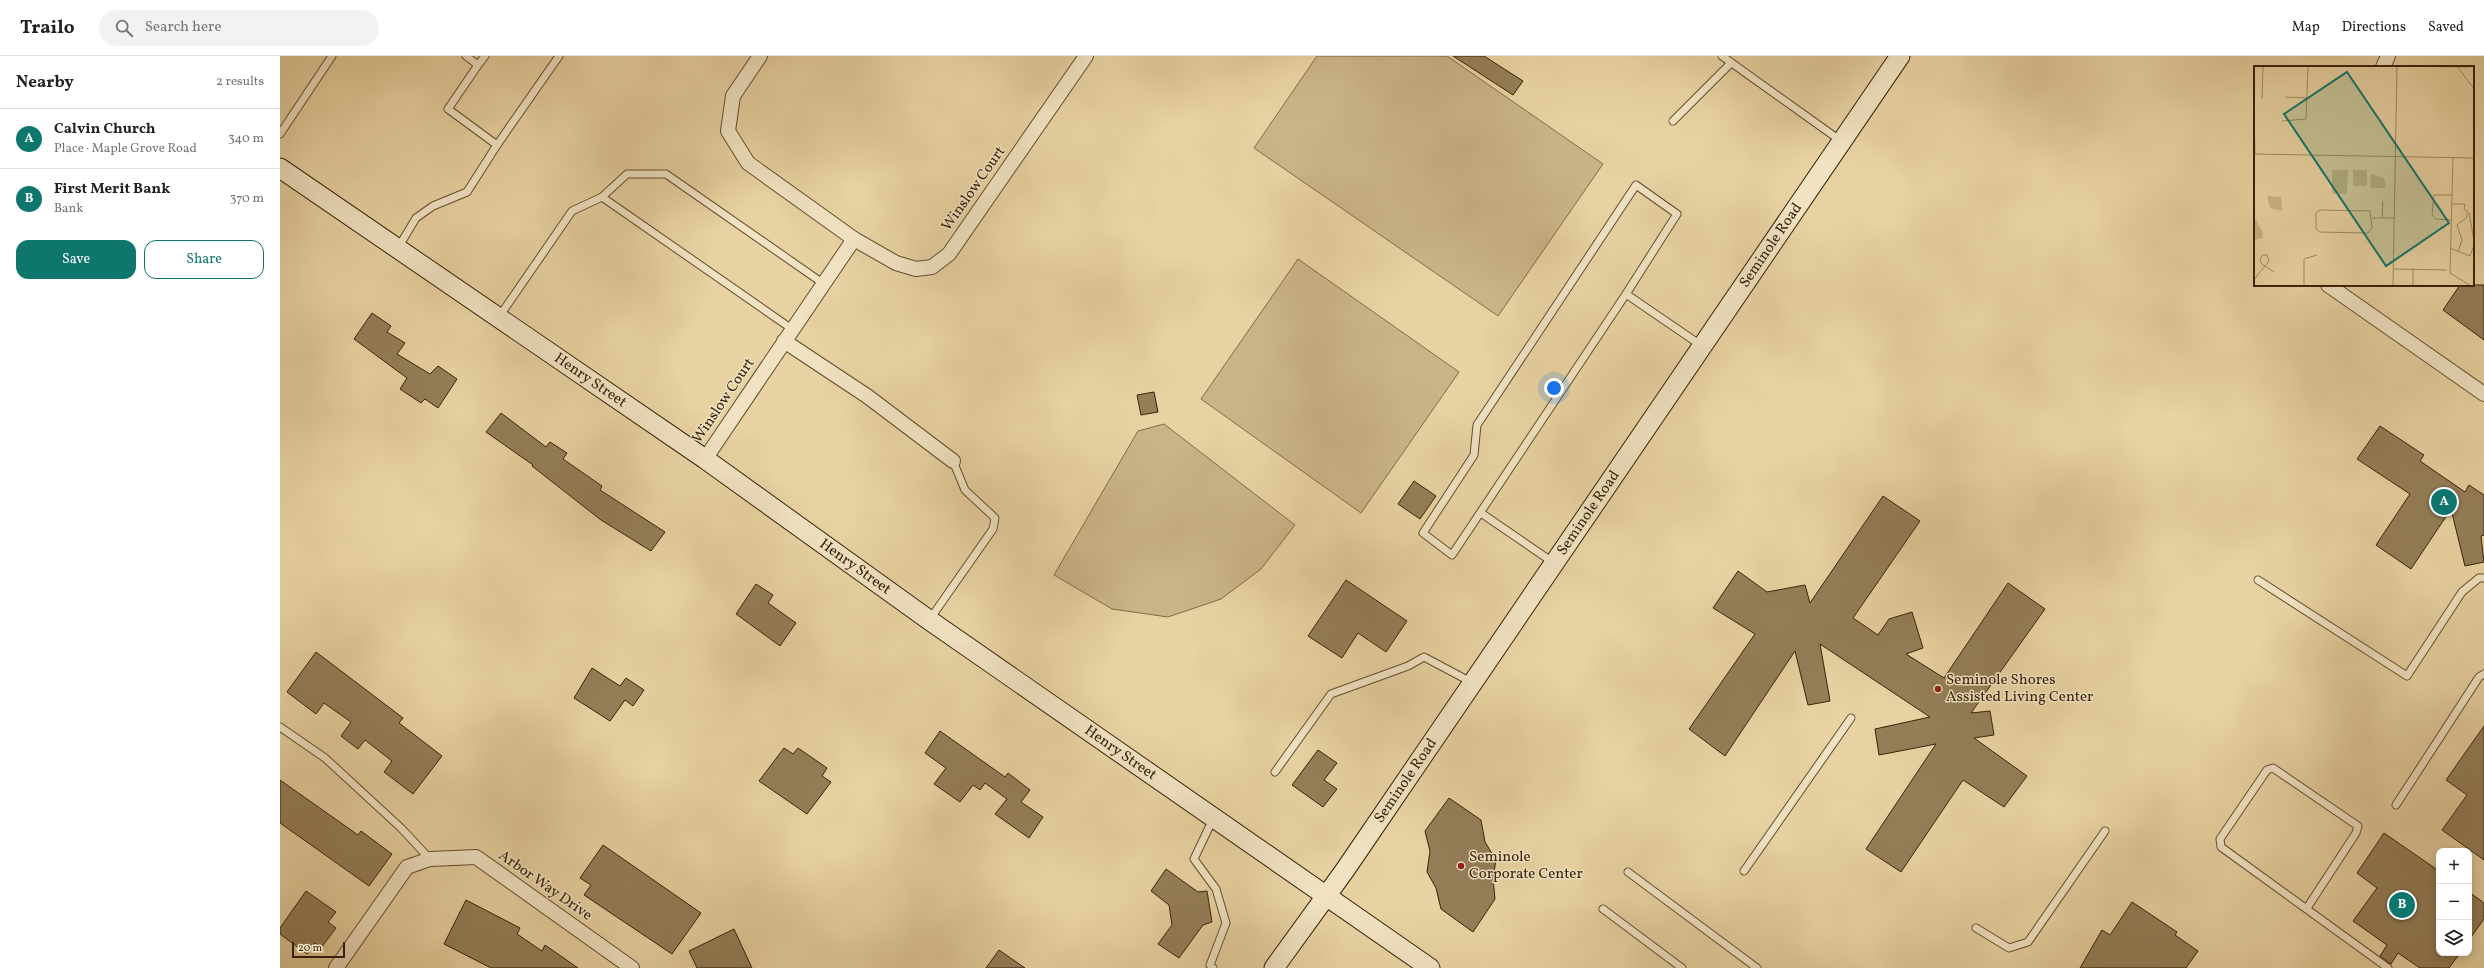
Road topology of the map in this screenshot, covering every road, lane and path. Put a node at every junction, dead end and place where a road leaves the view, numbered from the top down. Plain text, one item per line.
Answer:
1 (332, 56) edge
2 (466, 56) edge
3 (485, 56) edge
4 (559, 56) edge
5 (760, 56) edge
6 (1086, 56) edge
7 (1722, 56) edge
8 (1900, 56) edge
9 (2388, 56) edge
10 (1731, 63) junction
11 (478, 65) junction
12 (2383, 66) edge
13 (1673, 121) dead end
14 (280, 134) edge
15 (1841, 142) junction
16 (496, 144) junction
17 (280, 168) edge
18 (602, 197) junction
19 (854, 239) junction
20 (398, 248) junction
21 (824, 284) junction
22 (2329, 286) edge
23 (1626, 294) junction
24 (499, 318) junction
25 (788, 335) junction
26 (1703, 346) junction
27 (2483, 392) edge
28 (705, 460) junction
29 (953, 461) joint
30 (1481, 513) junction
31 (1555, 563) junction
32 (2484, 578) edge
33 (2258, 580) dead end
34 (929, 620) junction
35 (2484, 674) edge
36 (1473, 683) junction
37 (1851, 718) dead end
38 (280, 727) edge
39 (1275, 772) dead end
40 (2396, 805) dead end
41 (1214, 817) junction
42 (2105, 831) dead end
43 (430, 858) junction
44 (1744, 871) dead end
45 (1628, 872) dead end
46 (1327, 895) junction
47 (2307, 908) junction
48 (1603, 909) dead end
49 (1976, 928) dead end
50 (1752, 967) edge
51 (336, 968) edge
52 (632, 968) edge
53 (1213, 968) edge
54 (1274, 968) edge
55 (1430, 968) edge
56 (1682, 968) edge
57 (2388, 968) edge

1 - 14 lane
2 - 11 lane
3 - 11 lane
4 - 16 lane
5 - 19 street, Winslow Court
6 - 19 street, Winslow Court
7 - 10 lane
8 - 15 street, Seminole Road
9 - 12 street
10 - 13 lane
10 - 15 lane
11 - 16 lane
15 - 26 street, Seminole Road
16 - 20 lane
17 - 20 street, Henry Street
18 - 21 lane
18 - 24 lane
18 - 25 lane
19 - 21 street, Winslow Court
20 - 24 street, Henry Street
21 - 25 street, Winslow Court
22 - 27 street
23 - 26 lane
23 - 30 lane
23 - 30 lane
24 - 28 street, Henry Street
25 - 28 street, Winslow Court
25 - 29 street
26 - 31 street, Seminole Road
28 - 34 street, Henry Street
29 - 34 lane
30 - 31 lane
31 - 36 street, Seminole Road
32 - 33 lane
34 - 41 street, Henry Street
35 - 40 lane
36 - 39 lane
36 - 46 street, Seminole Road
37 - 44 lane
38 - 43 lane
41 - 46 street, Henry Street
41 - 53 lane
42 - 49 lane
43 - 51 street
43 - 52 street, Arbor Way Drive
45 - 50 lane
46 - 54 street, Seminole Road
46 - 55 street, Henry Street
47 - 47 lane
47 - 57 lane
48 - 56 lane

